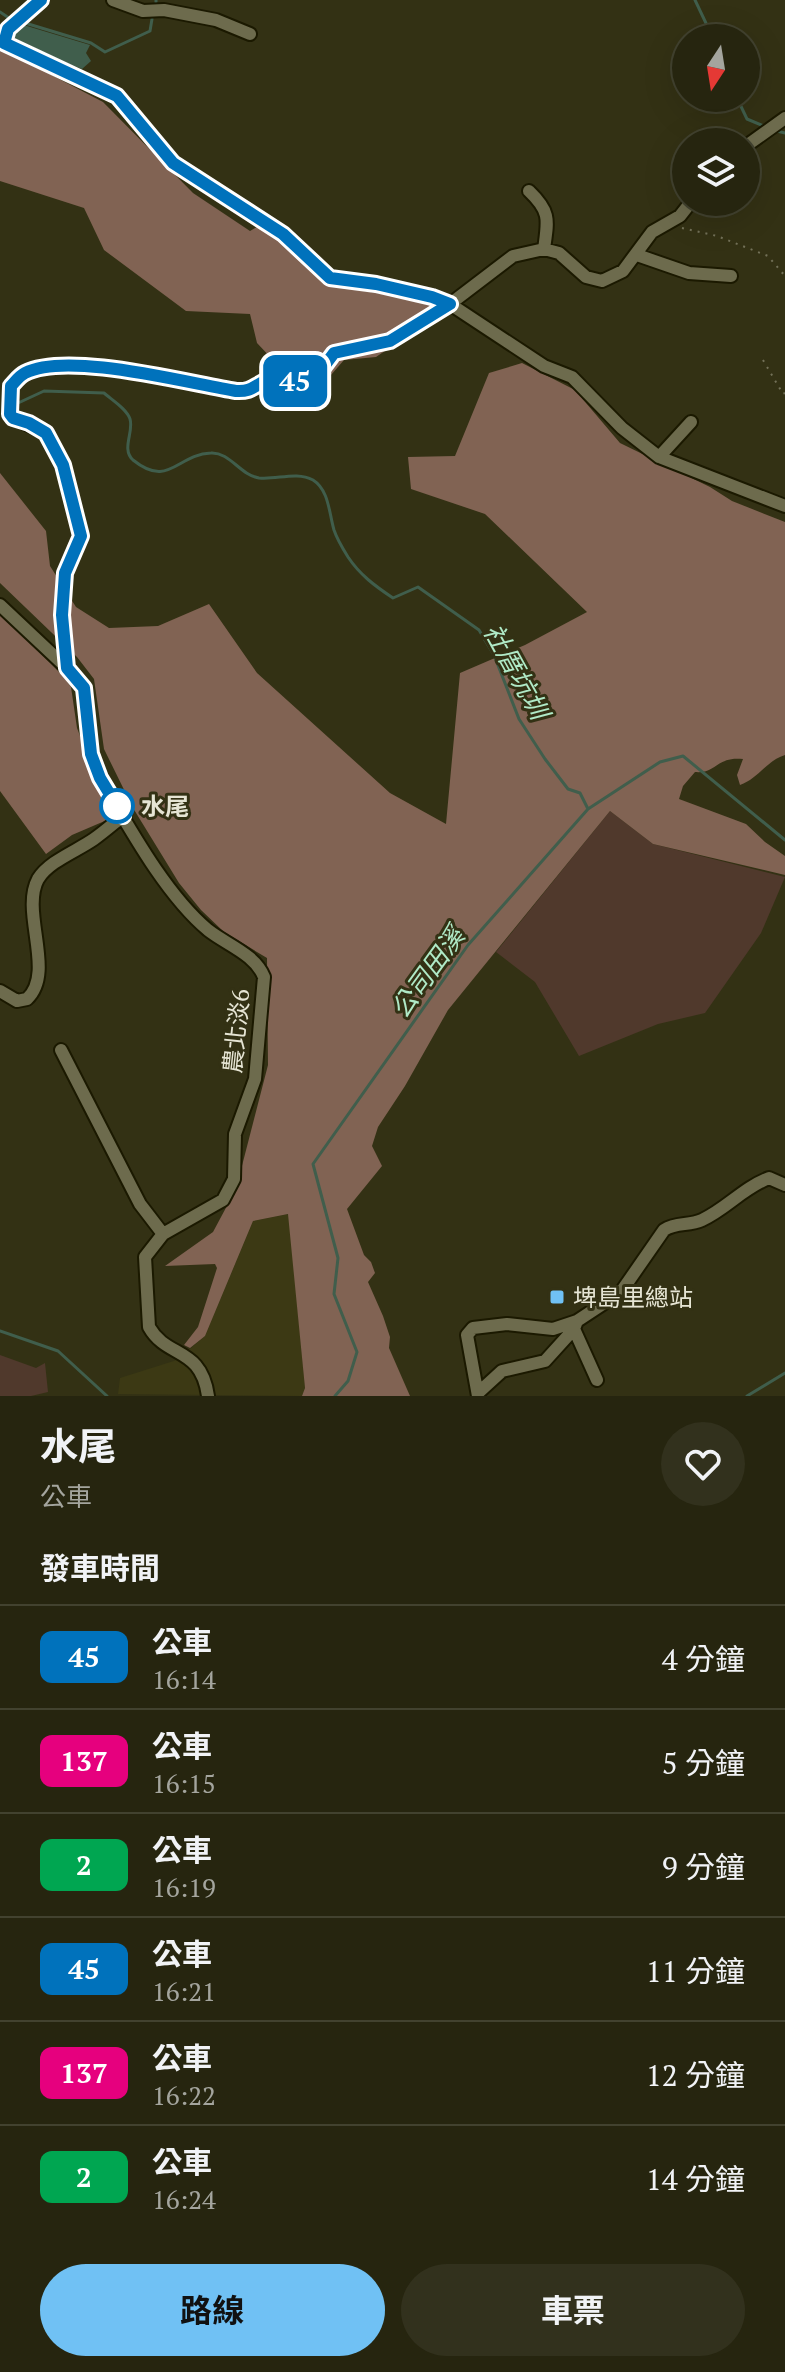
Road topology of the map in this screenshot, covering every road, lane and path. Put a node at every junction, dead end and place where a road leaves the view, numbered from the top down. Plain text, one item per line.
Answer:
1 (41, 0) edge
2 (113, 0) edge
3 (250, 34) dead end
4 (2, 42) edge
5 (784, 118) edge
6 (760, 136) edge
7 (529, 191) dead end
8 (680, 216) edge
9 (665, 225) junction
10 (544, 249) junction
11 (637, 255) junction
12 (731, 276) dead end
13 (785, 276) edge
14 (450, 304) junction
15 (763, 360) dead end
16 (785, 393) edge
17 (691, 422) dead end
18 (659, 457) junction
19 (785, 506) edge
20 (0, 605) edge
21 (67, 668) junction
22 (123, 816) junction
23 (0, 991) edge
24 (61, 1050) dead end
25 (785, 1185) edge
26 (163, 1234) junction
27 (575, 1325) junction
28 (597, 1380) dead end
29 (478, 1395) edge
30 (208, 1396) edge

1 - 4 street
2 - 3 street
4 - 14 street
5 - 6 street
7 - 10 street
8 - 9 street
9 - 11 street
9 - 13 path
10 - 11 street
10 - 14 street
11 - 12 street
14 - 18 street
14 - 21 street
15 - 16 path
17 - 18 street
18 - 19 street
20 - 21 street
21 - 22 street, 農北淡6
22 - 23 street
22 - 26 street, 農北淡6 / 農北淡6
24 - 26 street
25 - 27 street
26 - 30 street
27 - 28 street
27 - 29 street
27 - 29 street

